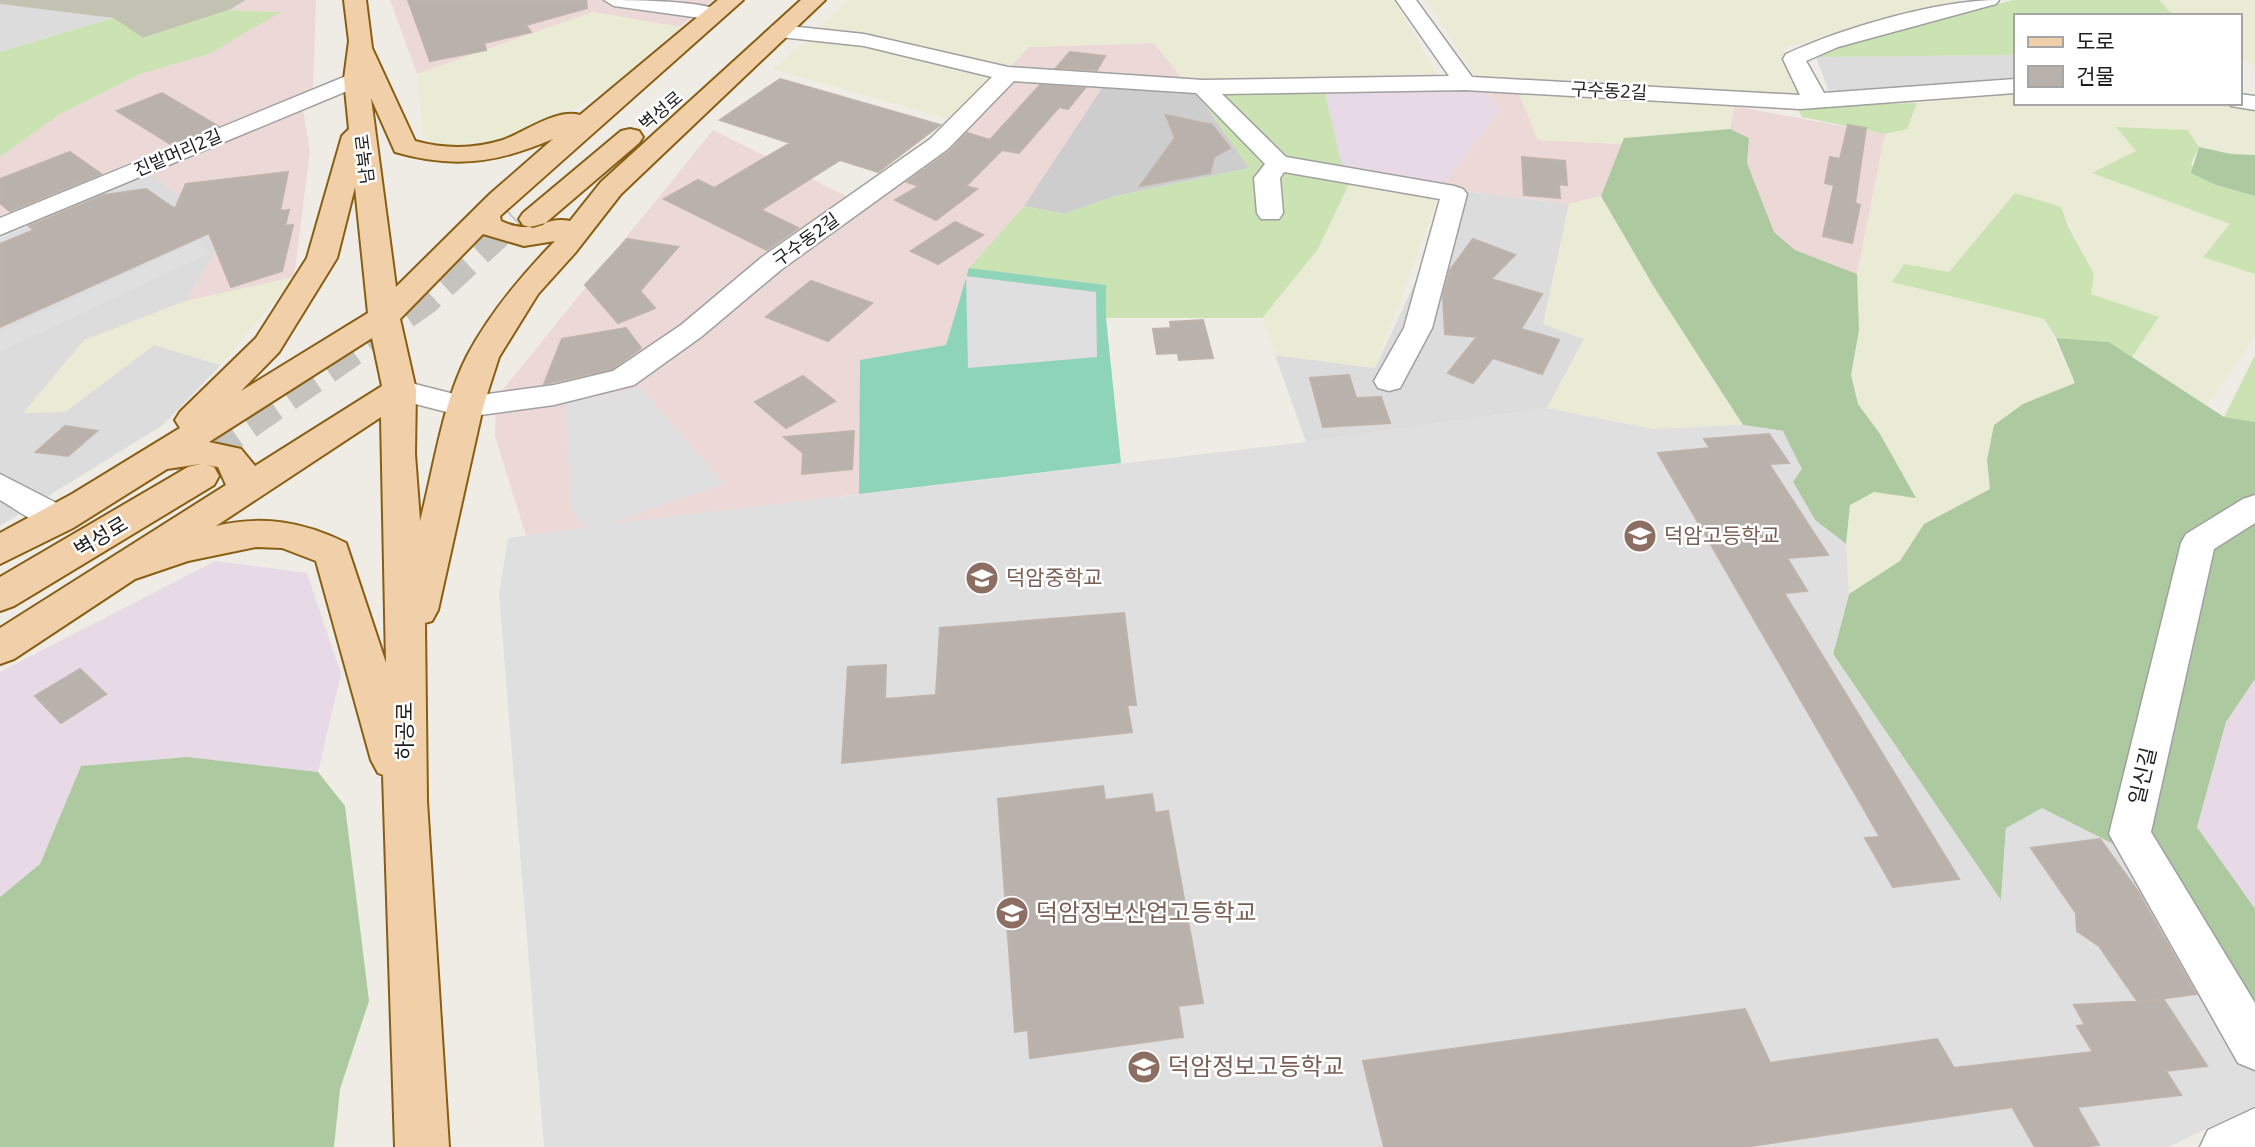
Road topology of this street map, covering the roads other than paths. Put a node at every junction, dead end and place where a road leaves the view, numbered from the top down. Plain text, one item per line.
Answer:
1 (355, 0) edge
2 (614, 0) edge
3 (756, 0) edge
4 (788, 0) edge
5 (814, 0) edge
6 (1406, 0) edge
7 (1989, 0) edge
8 (724, 7) edge
9 (780, 31) junction
10 (360, 41) junction
11 (1008, 74) junction
12 (356, 79) junction
13 (1465, 83) junction
14 (2014, 86) edge
15 (1203, 87) junction
16 (619, 94) junction
17 (1817, 101) junction
18 (360, 117) junction
19 (1278, 163) junction
20 (1270, 213) dead end
21 (590, 216) junction
22 (511, 217) junction
23 (0, 227) edge
24 (384, 317) junction
25 (1389, 381) dead end
26 (399, 390) junction
27 (466, 407) junction
28 (179, 469) junction
29 (0, 485) edge
30 (245, 490) junction
31 (2255, 507) edge
32 (60, 519) junction
33 (0, 551) edge
34 (122, 569) junction
35 (0, 579) edge
36 (0, 596) edge
37 (0, 648) edge
38 (406, 663) junction
39 (405, 801) junction
40 (2255, 1047) edge
41 (2255, 1133) edge
42 (422, 1147) edge
43 (2224, 1147) edge

1 - 10 main road, 남북로
2 - 8 street
3 - 22 main road, 벽성로
4 - 22 main road, 벽성로
5 - 9 main road
6 - 13 street
7 - 17 street
8 - 16 main road
9 - 11 street
9 - 21 main road
10 - 12 main road, 남북로
10 - 16 main road
11 - 15 street, 구수동2길
11 - 27 street, 구수동2길
12 - 18 main road, 남북로
12 - 23 street, 진밭머리2길
13 - 15 street, 구수동2길
13 - 17 street, 구수동2길
14 - 17 street, 구수동2길
15 - 19 street
16 - 22 main road
18 - 24 main road, 남북로
18 - 32 main road
19 - 20 street
19 - 25 street
21 - 22 main road
21 - 27 main road
22 - 24 main road
24 - 26 main road, 하공로
24 - 28 main road
26 - 27 street, 구수동2길
26 - 30 main road
26 - 38 main road, 하공로
27 - 38 main road
28 - 30 main road
28 - 32 main road
28 - 35 main road, 벽성로
28 - 36 main road, 벽성로
29 - 32 street
30 - 34 main road
31 - 40 street, 일신길
32 - 33 main road
34 - 37 main road
34 - 39 main road
38 - 39 main road, 하공로
39 - 42 main road, 하공로
41 - 43 street

